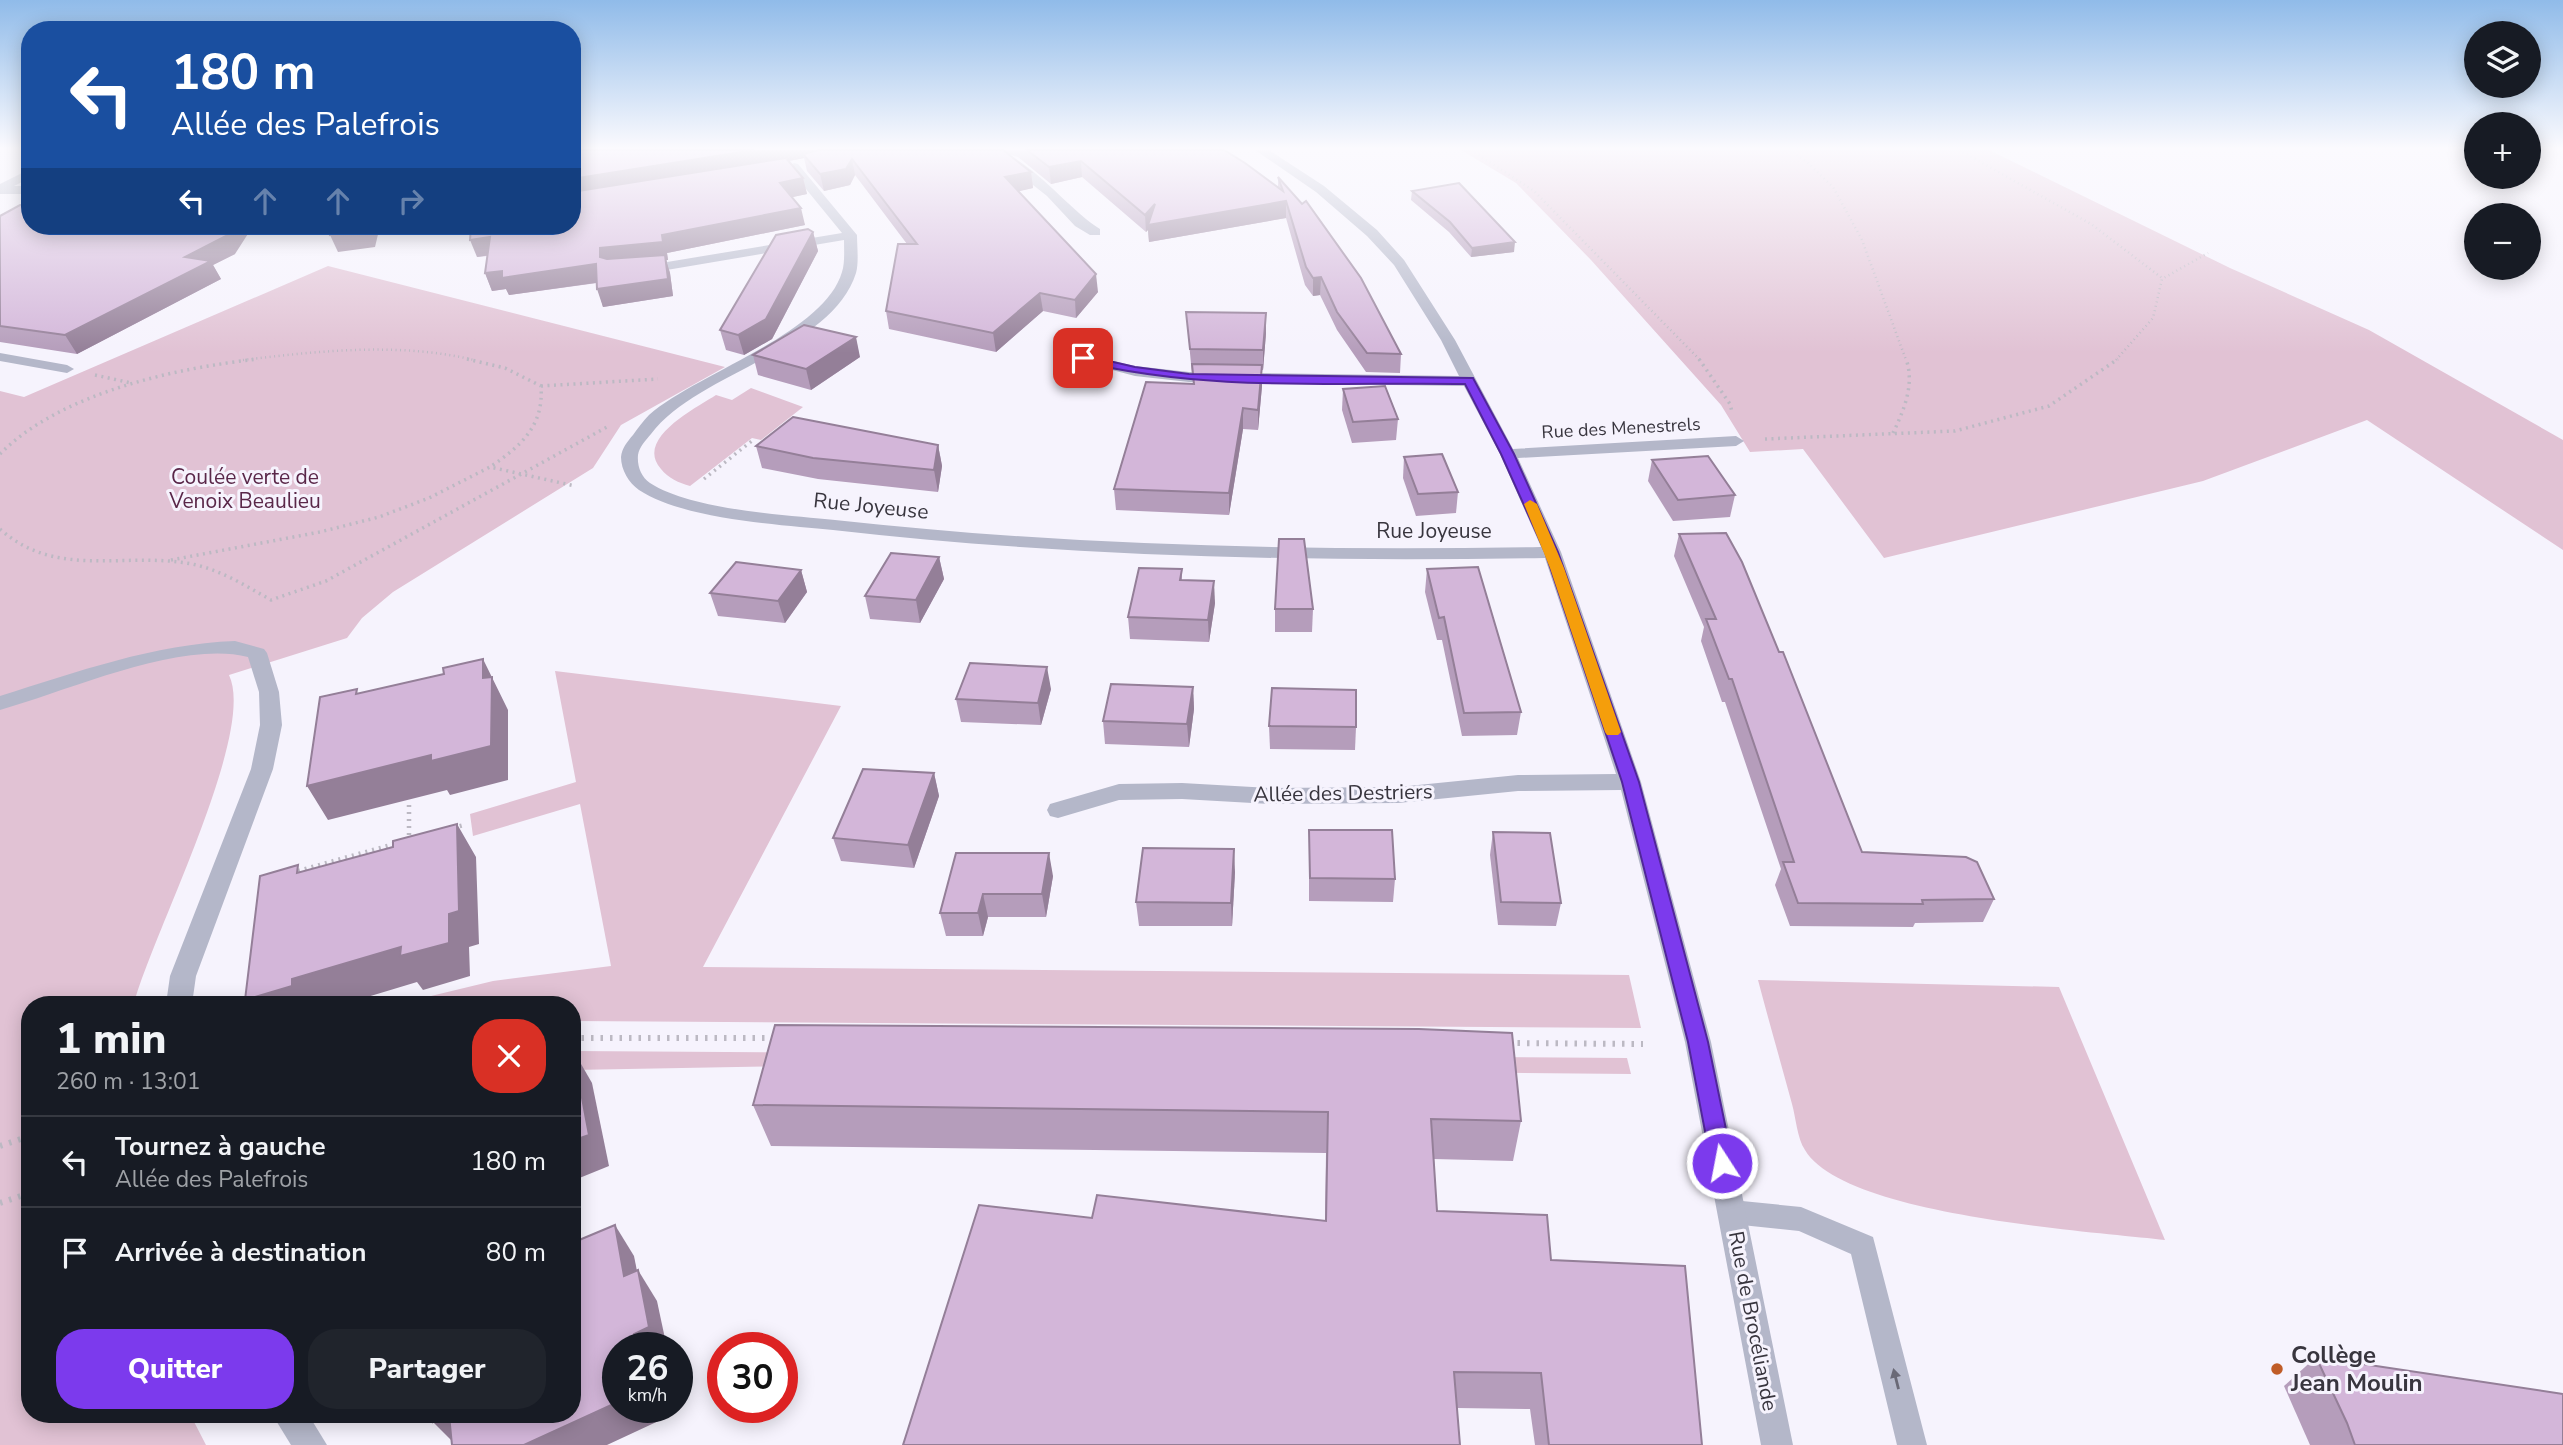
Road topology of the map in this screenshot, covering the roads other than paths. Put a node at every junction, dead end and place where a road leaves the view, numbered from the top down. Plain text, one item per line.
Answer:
1 (836, 217) edge
2 (1075, 217) edge
3 (1354, 217) edge
4 (1095, 232) dead end
5 (851, 235) junction
6 (626, 270) edge
7 (0, 357) edge
8 (1083, 358) dead end
9 (67, 369) road end
10 (1469, 381) junction
11 (1737, 441) road end
12 (1507, 454) junction
13 (1552, 552) junction
14 (0, 703) edge
15 (1630, 782) junction
16 (1059, 810) dead end
17 (180, 996) edge
18 (1732, 1212) junction
19 (295, 1423) edge
20 (311, 1445) edge
21 (1777, 1445) edge
22 (1912, 1445) edge

1 - 5 street
2 - 4 street
3 - 10 street, Rue de Brocéliande
5 - 6 street
5 - 13 street, Rue Joyeuse
7 - 9 lane
8 - 10 street
10 - 12 street, Rue de Brocéliande
11 - 12 street, Rue des Menestrels
12 - 13 street, Rue de Brocéliande
13 - 15 street, Rue de Brocéliande
14 - 17 street
15 - 16 street, Allée des Destriers
15 - 18 street, Rue de Brocéliande
18 - 21 street, Rue de Brocéliande
22 -> 18 lane
19 - 20 street

